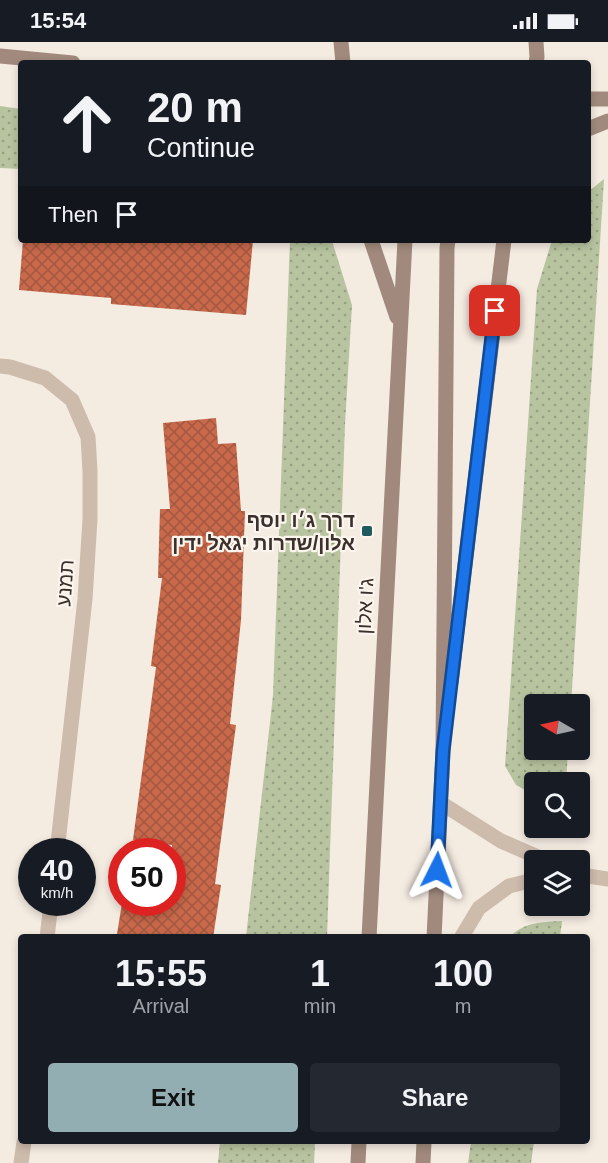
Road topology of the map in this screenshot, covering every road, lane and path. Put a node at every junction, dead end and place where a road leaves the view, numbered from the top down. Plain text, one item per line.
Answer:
1 (341, 42) edge
2 (536, 42) edge
3 (0, 56) edge
4 (33, 60) edge
5 (343, 60) edge
6 (536, 60) edge
7 (591, 99) edge
8 (608, 99) edge
9 (608, 121) edge
10 (591, 128) edge
11 (372, 243) edge
12 (405, 243) edge
13 (448, 243) edge
14 (504, 243) edge
15 (400, 326) junction
16 (0, 366) edge
17 (443, 751) junction
18 (441, 803) junction
19 (59, 838) edge
20 (524, 851) edge
21 (590, 876) edge
22 (608, 879) edge
23 (524, 882) edge
24 (50, 916) edge
25 (47, 934) edge
26 (369, 934) edge
27 (434, 934) edge
28 (463, 934) edge
29 (24, 1144) edge
30 (359, 1144) edge
31 (424, 1144) edge
32 (21, 1163) edge
33 (358, 1163) edge
34 (423, 1163) edge

1 - 5 main road
2 - 6 main road
3 - 4 main road
7 - 8 main road
9 - 10 main road
11 - 15 main road
12 - 15 main road, ג'ו אלון
13 - 17 main road
14 - 17 main road
15 - 26 main road, ג'ו אלון
16 - 19 street, תמנע
17 - 18 main road
18 - 20 street
18 - 27 main road
21 - 22 street
23 - 28 street
24 - 25 street
29 - 32 street
30 - 33 main road
31 - 34 main road

